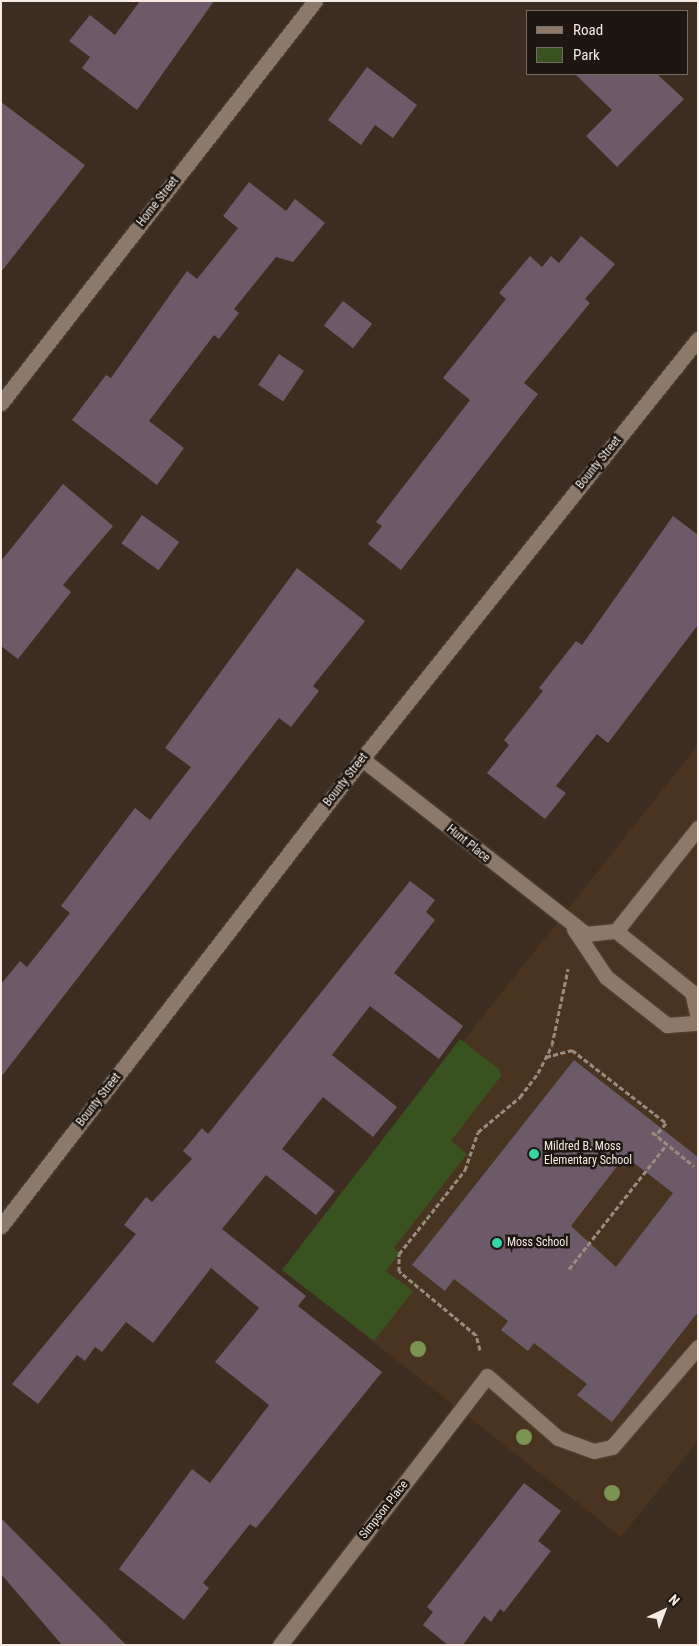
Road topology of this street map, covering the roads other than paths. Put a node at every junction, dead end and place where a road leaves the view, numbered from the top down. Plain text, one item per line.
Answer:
1 (315, 1) edge
2 (698, 339) edge
3 (1, 403) edge
4 (362, 759) junction
5 (698, 828) edge
6 (574, 929) junction
7 (616, 931) junction
8 (698, 1021) edge
9 (1, 1226) edge
10 (698, 1346) edge
11 (280, 1645) edge

1 - 3 street, Home Street
2 - 4 street, Bounty Street
4 - 6 street, Hunt Place
4 - 9 street, Bounty Street
5 - 7 street
6 - 7 street
6 - 8 street
7 - 8 street
10 - 11 street, Simpson Place

